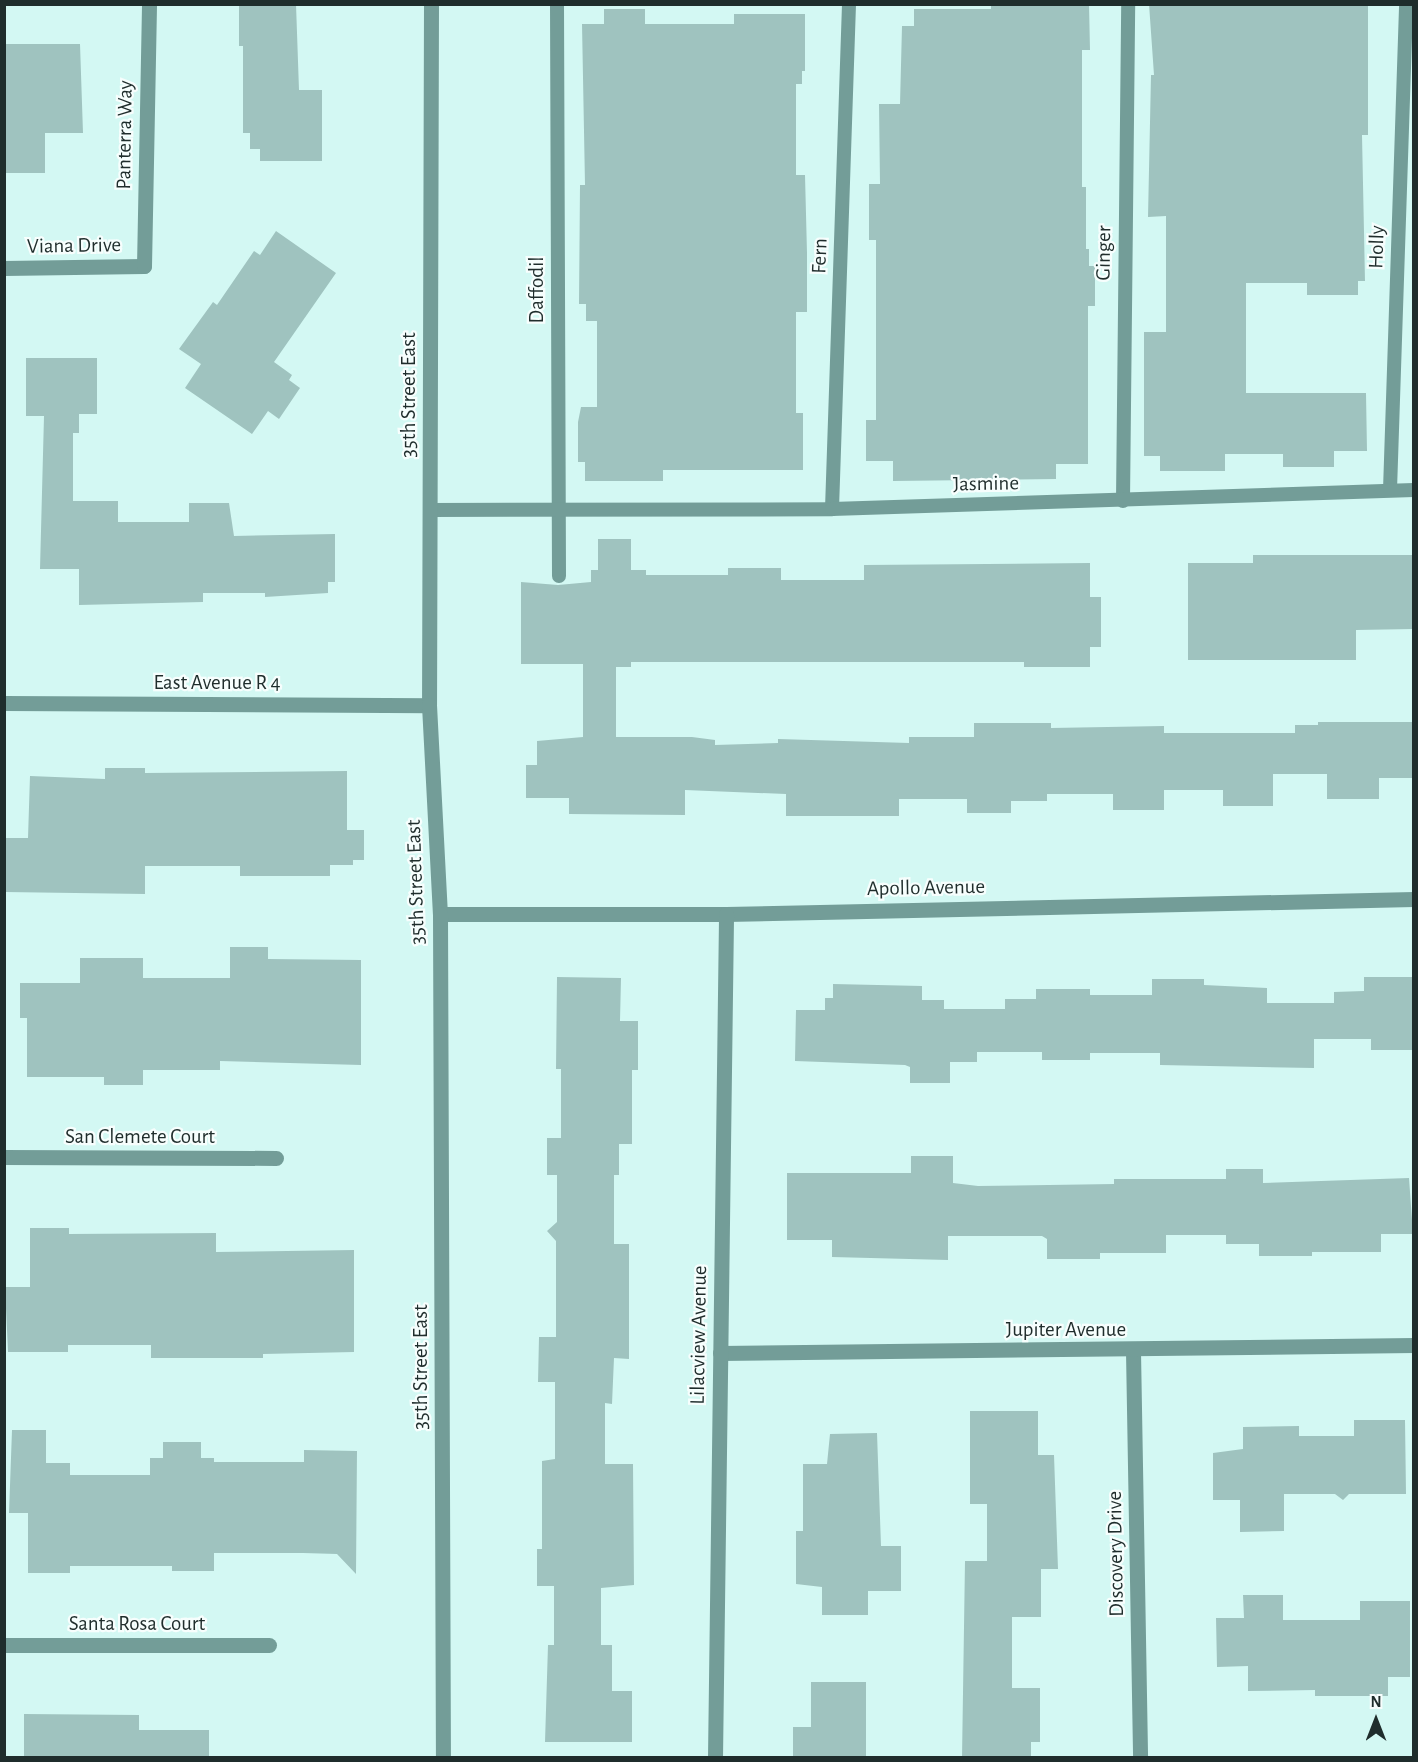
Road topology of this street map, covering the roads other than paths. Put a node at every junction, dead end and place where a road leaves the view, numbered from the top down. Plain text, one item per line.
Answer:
1 (149, 4) edge
2 (431, 4) edge
3 (557, 4) edge
4 (849, 4) edge
5 (1128, 4) edge
6 (1406, 4) edge
7 (144, 266) joint
8 (4, 268) edge
9 (1390, 490) junction
10 (1413, 490) edge
11 (1123, 501) junction
12 (832, 509) junction
13 (430, 510) junction
14 (559, 511) junction
15 (559, 576) dead end
16 (4, 703) edge
17 (429, 705) junction
18 (1413, 899) edge
19 (440, 914) junction
20 (726, 914) junction
21 (4, 1157) edge
22 (276, 1158) dead end
23 (1413, 1345) edge
24 (1133, 1351) junction
25 (720, 1353) junction
26 (4, 1645) edge
27 (269, 1645) dead end
28 (443, 1758) edge
29 (715, 1758) edge
30 (1140, 1758) edge

1 - 7 street, Panterra Way
2 - 13 street, 35th Street East
3 - 14 lane, Daffodil
4 - 12 lane, Fern
5 - 11 lane, Ginger
6 - 9 lane, Holly
7 - 8 street, Viana Drive
9 - 10 lane, Jasmine
9 - 11 lane, Jasmine
11 - 12 lane, Jasmine
12 - 14 lane, Jasmine
13 - 14 lane, Jasmine
13 - 17 street, 35th Street East
14 - 15 lane, Daffodil
16 - 17 street, East Avenue R 4
17 - 19 street, 35th Street East
18 - 20 street, Apollo Avenue
19 - 20 street, Apollo Avenue
19 - 28 street, 35th Street East
20 - 25 street, Lilacview Avenue
21 - 22 street, San Clemete Court
23 - 24 street, Jupiter Avenue
24 - 25 street, Jupiter Avenue
24 - 30 street, Discovery Drive
25 - 29 street, Lilacview Avenue
26 - 27 street, Santa Rosa Court

